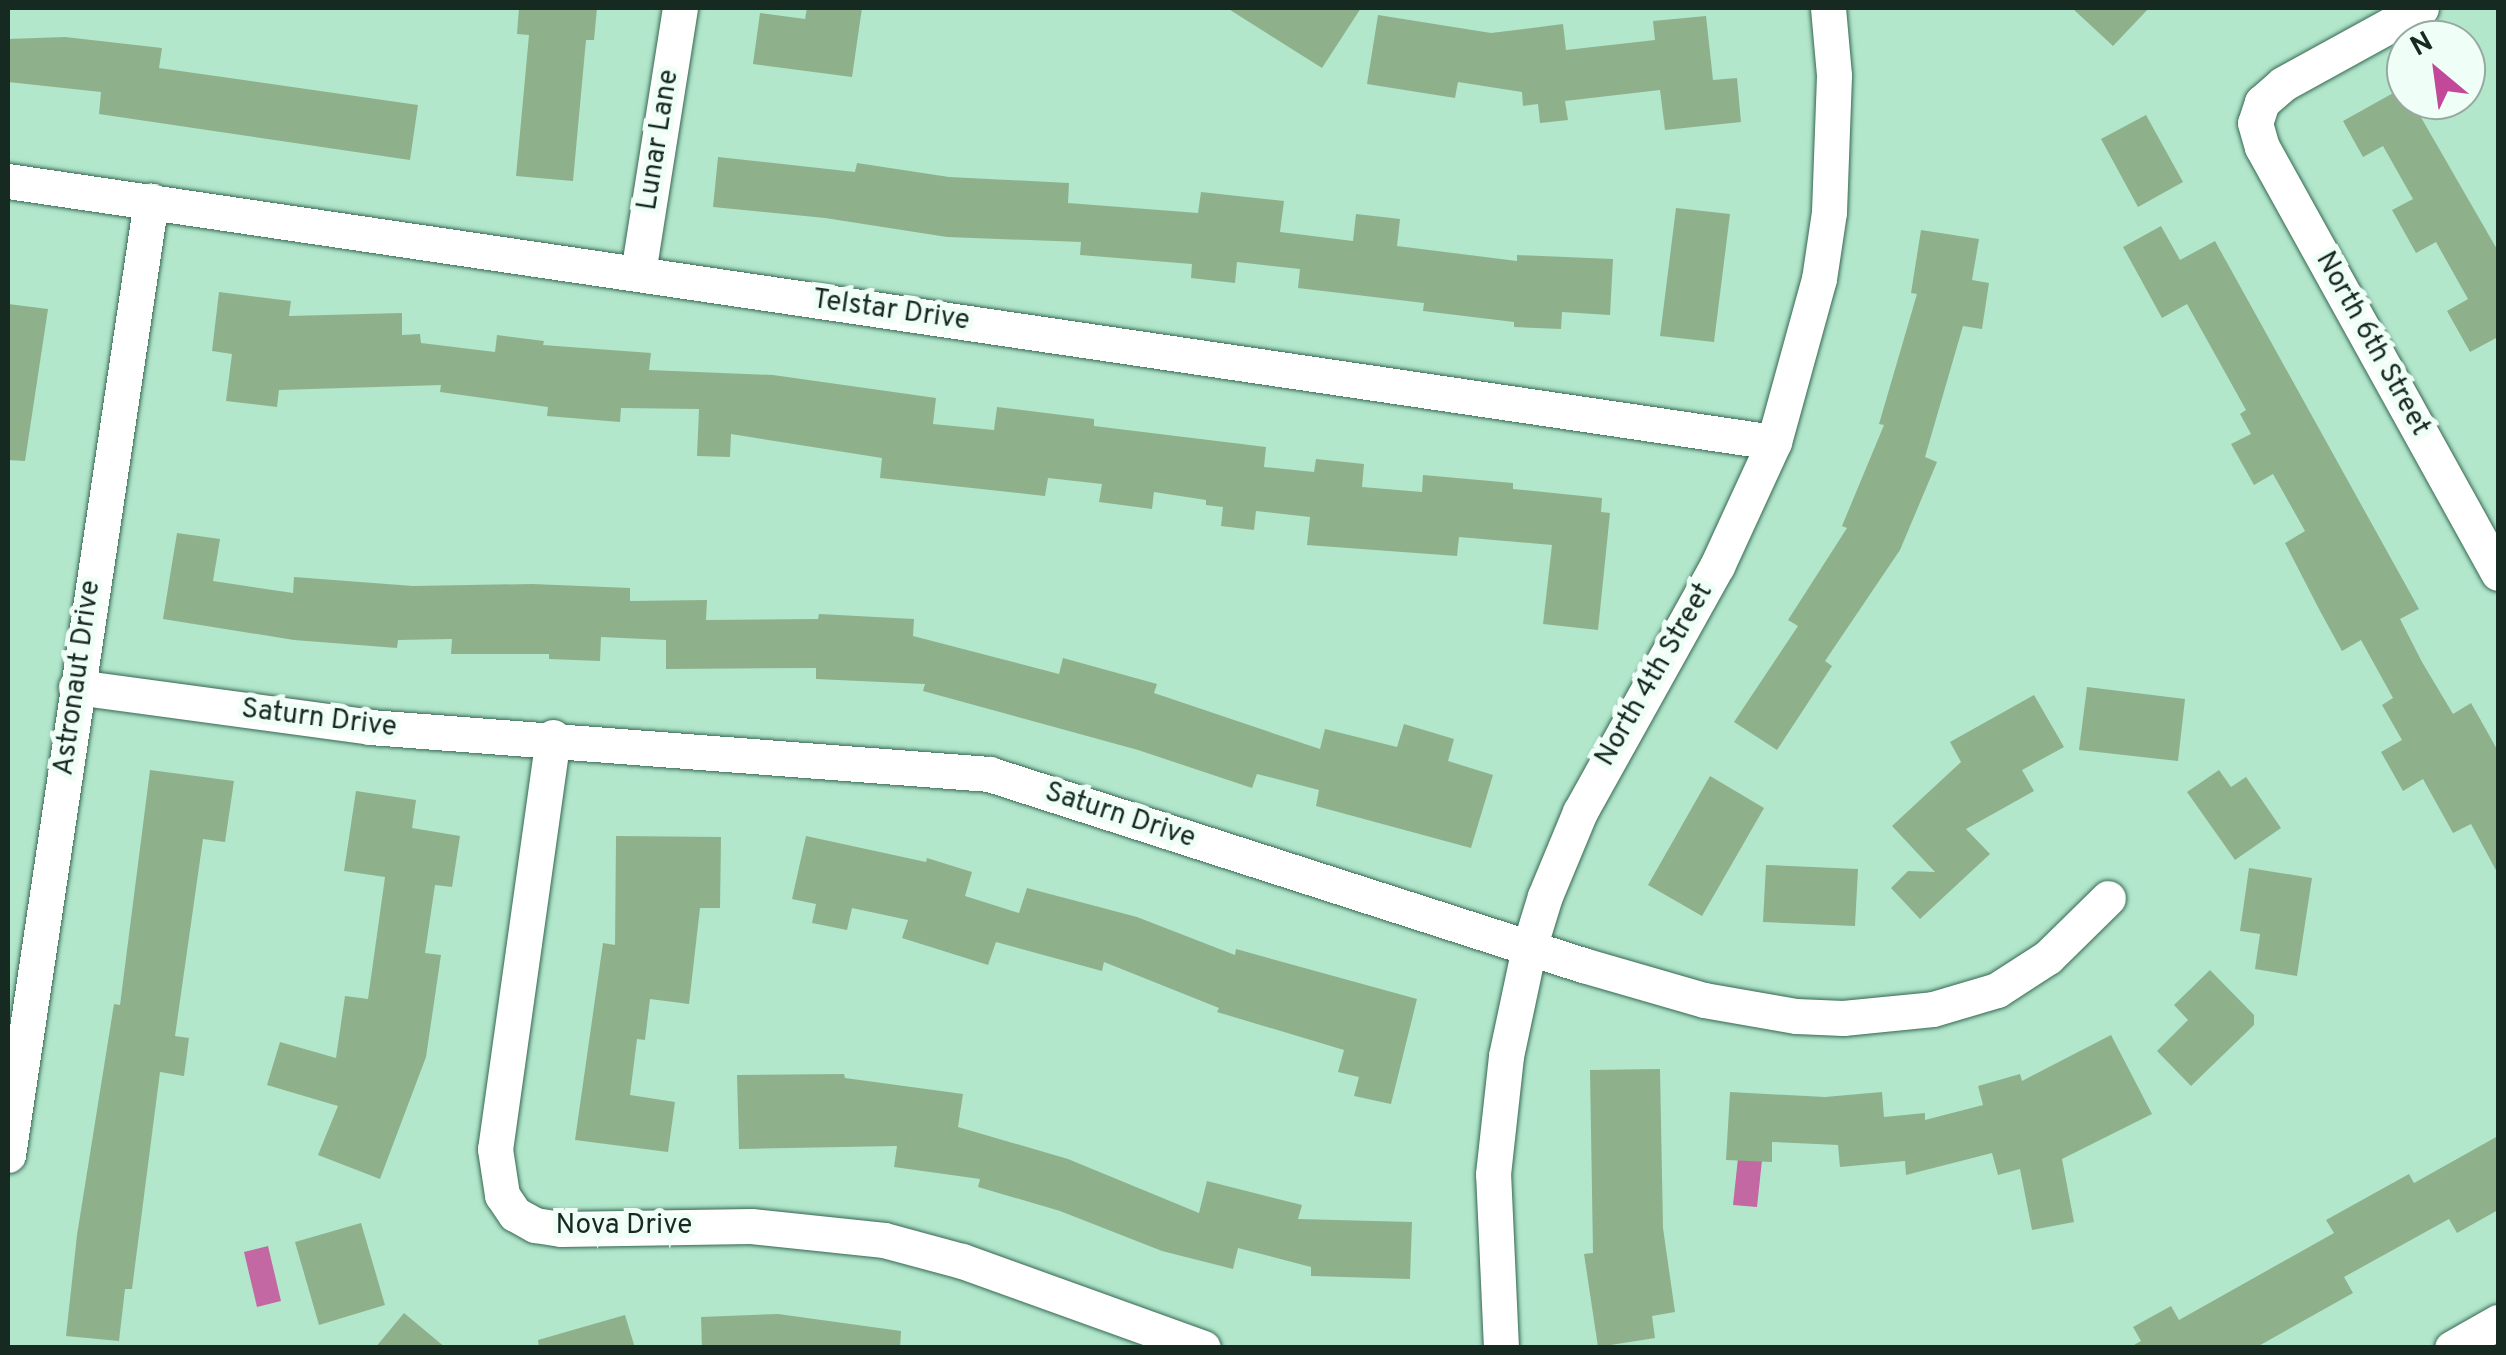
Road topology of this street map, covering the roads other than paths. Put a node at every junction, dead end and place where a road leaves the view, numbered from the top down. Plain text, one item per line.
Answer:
1 (680, 8) edge
2 (1828, 8) edge
3 (2421, 8) edge
4 (8, 181) edge
5 (151, 201) junction
6 (638, 274) junction
7 (1774, 442) junction
8 (2498, 573) edge
9 (76, 686) junction
10 (553, 737) junction
11 (2108, 898) dead end
12 (1529, 948) junction
13 (8, 1155) edge
14 (2498, 1322) edge
15 (1203, 1348) edge
16 (1501, 1348) edge
17 (2452, 1348) edge

1 - 6 street, Lunar Lane
2 - 7 street, North 4th Street
3 - 8 street, North 6th Street
4 - 5 street, Telstar Drive
5 - 6 street, Telstar Drive
5 - 9 street, Astronaut Drive
6 - 7 street, Telstar Drive
7 - 12 street, North 4th Street
9 - 10 street, Saturn Drive
9 - 13 street, Astronaut Drive
10 - 12 street, Saturn Drive
10 - 15 street, Nova Drive
11 - 12 street, Saturn Drive
12 - 16 street, North 4th Street
14 - 17 street

